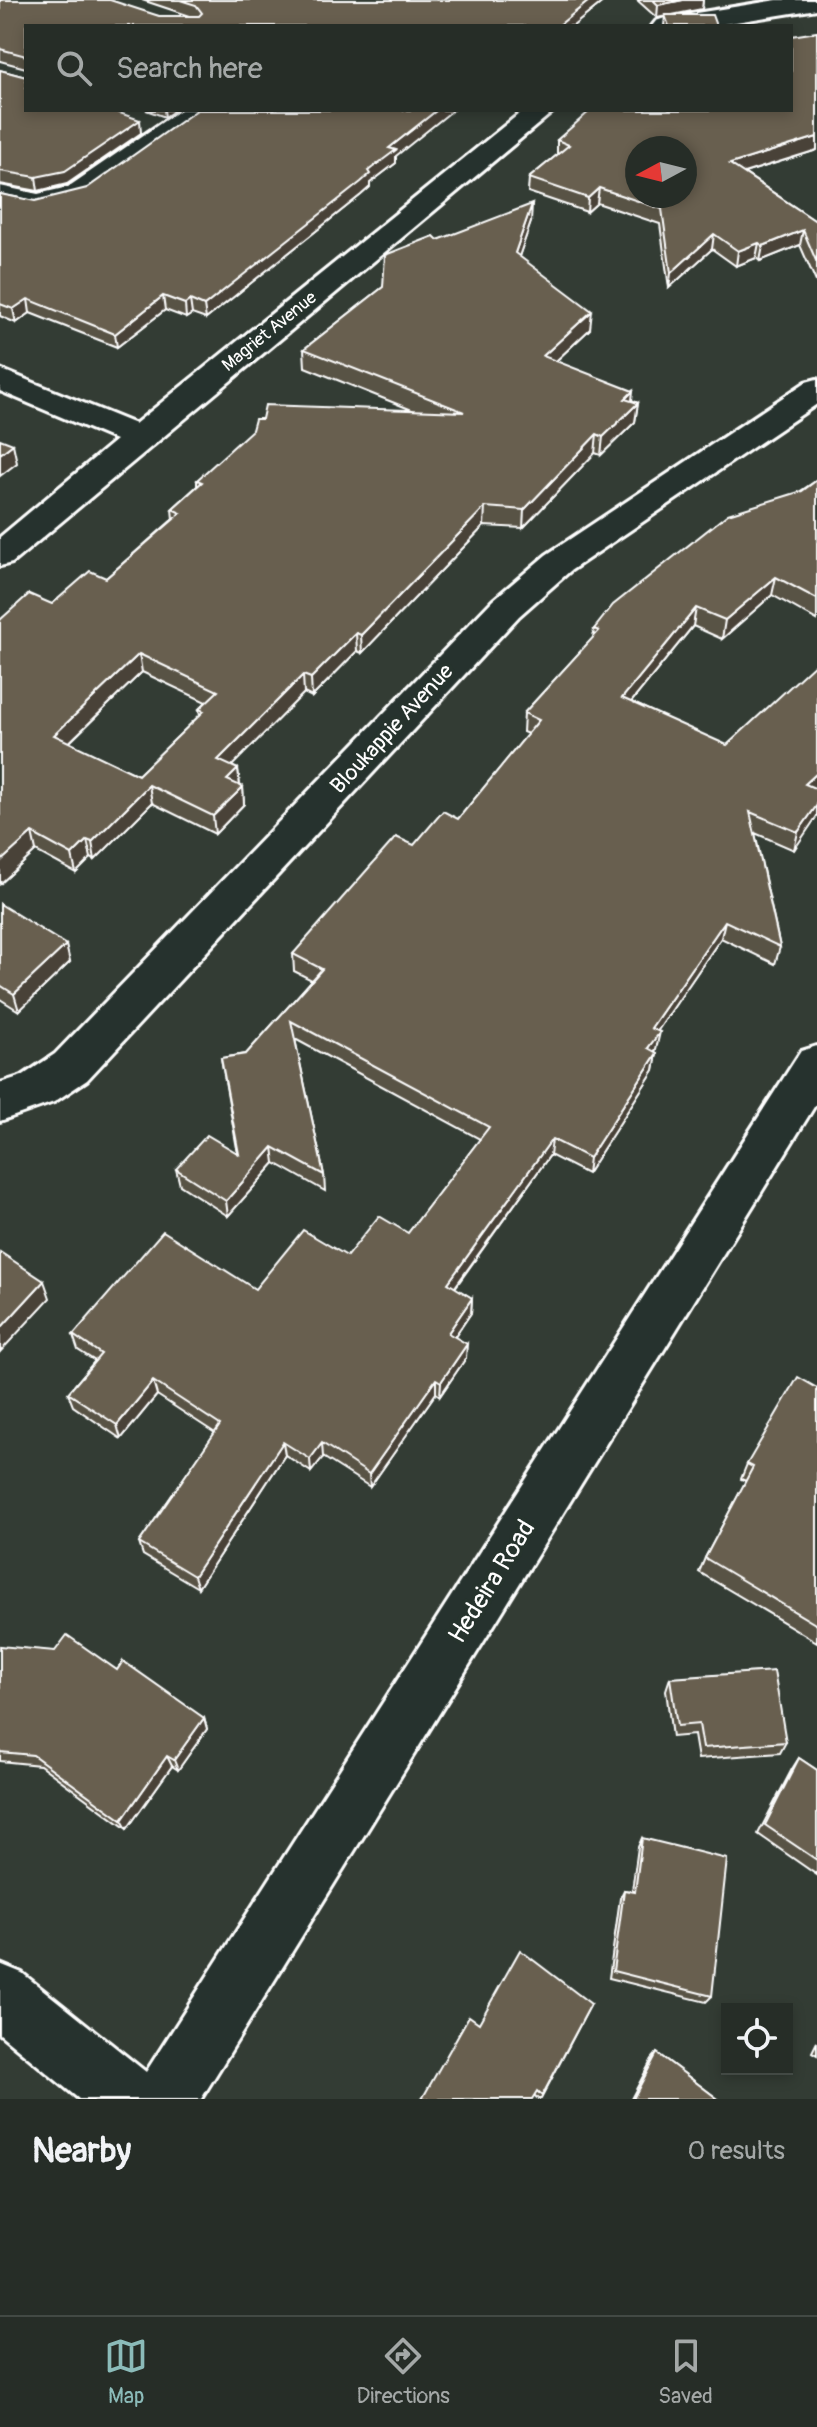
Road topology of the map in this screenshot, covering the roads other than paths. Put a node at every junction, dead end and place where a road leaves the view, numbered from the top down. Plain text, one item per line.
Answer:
1 (817, 1) edge
2 (677, 24) edge
3 (195, 112) edge
4 (539, 112) edge
5 (139, 120) edge
6 (167, 130) junction
7 (0, 195) edge
8 (0, 379) edge
9 (817, 389) edge
10 (139, 438) junction
11 (0, 555) edge
12 (817, 1064) edge
13 (0, 1102) edge
14 (0, 1995) edge
15 (129, 2099) edge
16 (165, 2099) edge

1 - 2 street
3 - 6 street
4 - 10 street, Magriet Avenue
5 - 6 street
6 - 7 street
8 - 10 street
9 - 13 street, Bloukappie Avenue
10 - 11 street, Magriet Avenue
12 - 16 street, Hedeira Road
14 - 15 street

